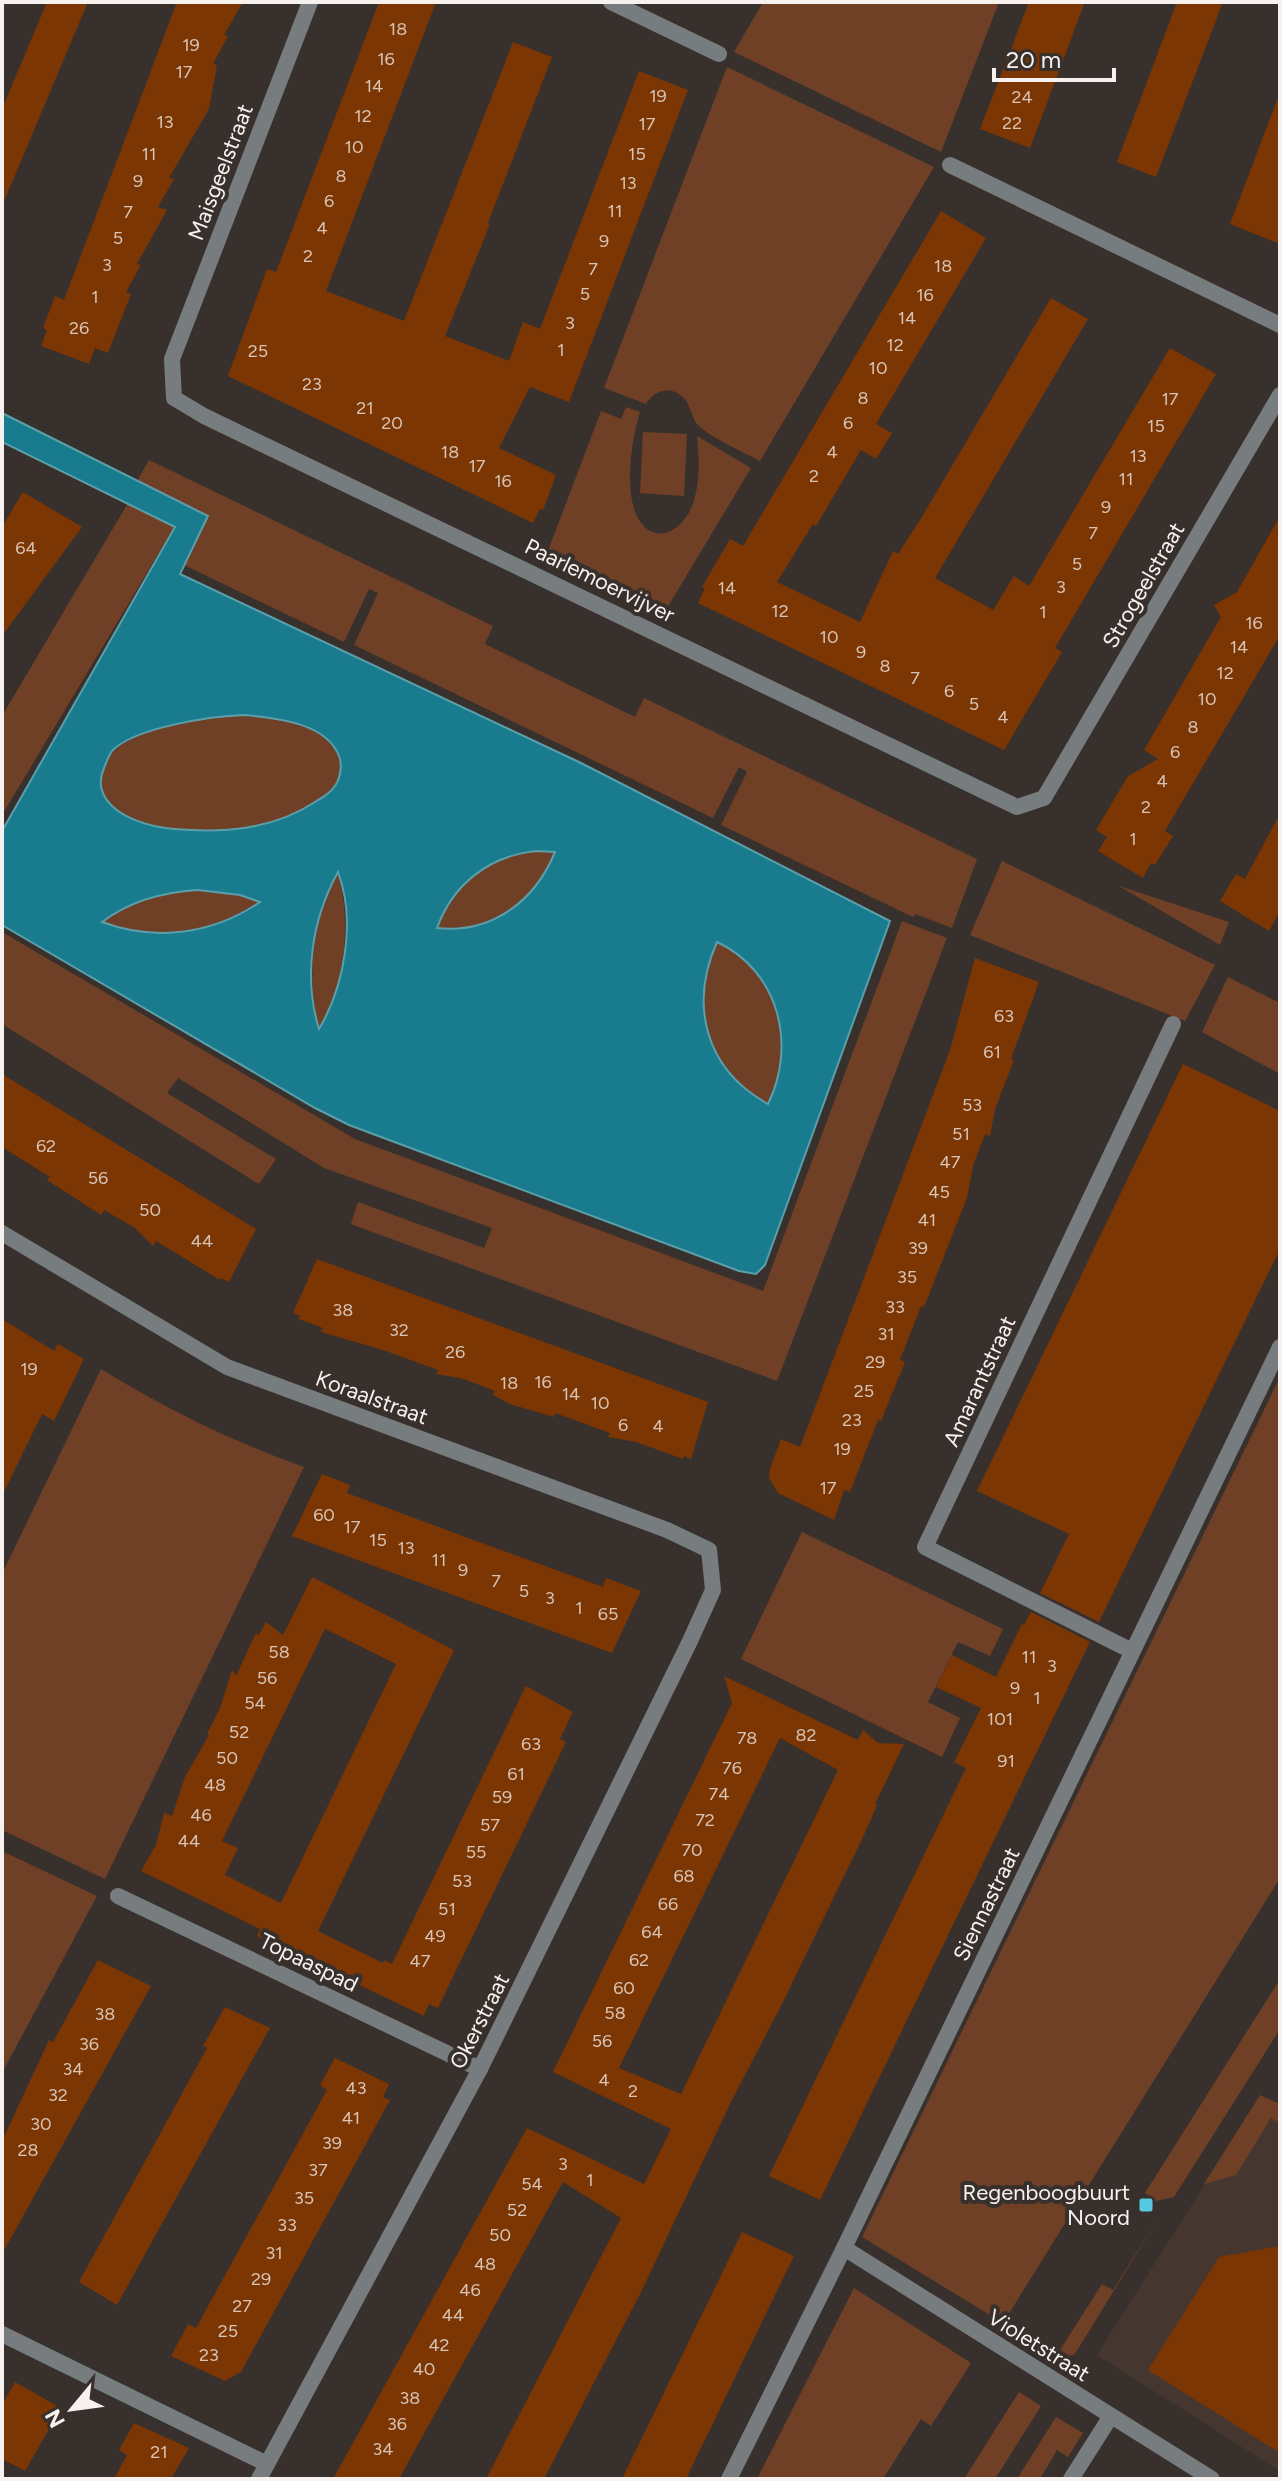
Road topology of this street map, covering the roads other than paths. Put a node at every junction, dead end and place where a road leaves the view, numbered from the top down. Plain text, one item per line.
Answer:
1 (310, 2) edge
2 (611, 2) edge
3 (719, 54) dead end
4 (950, 165) dead end
5 (1280, 325) edge
6 (172, 359) joint
7 (1280, 395) edge
8 (1044, 798) joint
9 (1173, 1024) dead end
10 (2, 1233) edge
11 (1280, 1347) edge
12 (713, 1590) joint
13 (1132, 1651) junction
14 (118, 1896) dead end
15 (480, 2069) junction
16 (844, 2248) junction
17 (2, 2334) edge
18 (1111, 2416) junction
19 (263, 2471) edge
20 (729, 2479) edge
21 (1071, 2479) edge
22 (1212, 2479) edge

1 - 6 street, Maisgeelstraat
2 - 3 street
4 - 5 street
6 - 8 street, Paarlemoervijver
7 - 8 street, Strogeelstraat
9 - 13 street, Amarantstraat
10 - 12 street, Koraalstraat
11 - 13 street, Siennastraat
12 - 15 street, Okerstraat
13 - 16 street, Siennastraat
14 - 15 street, Topaaspad
15 - 19 street, Okerstraat
16 - 18 street, Violetstraat
16 - 20 street, Siennastraat
17 - 19 street, Okerstraat
18 - 21 street
18 - 22 street, Violetstraat

